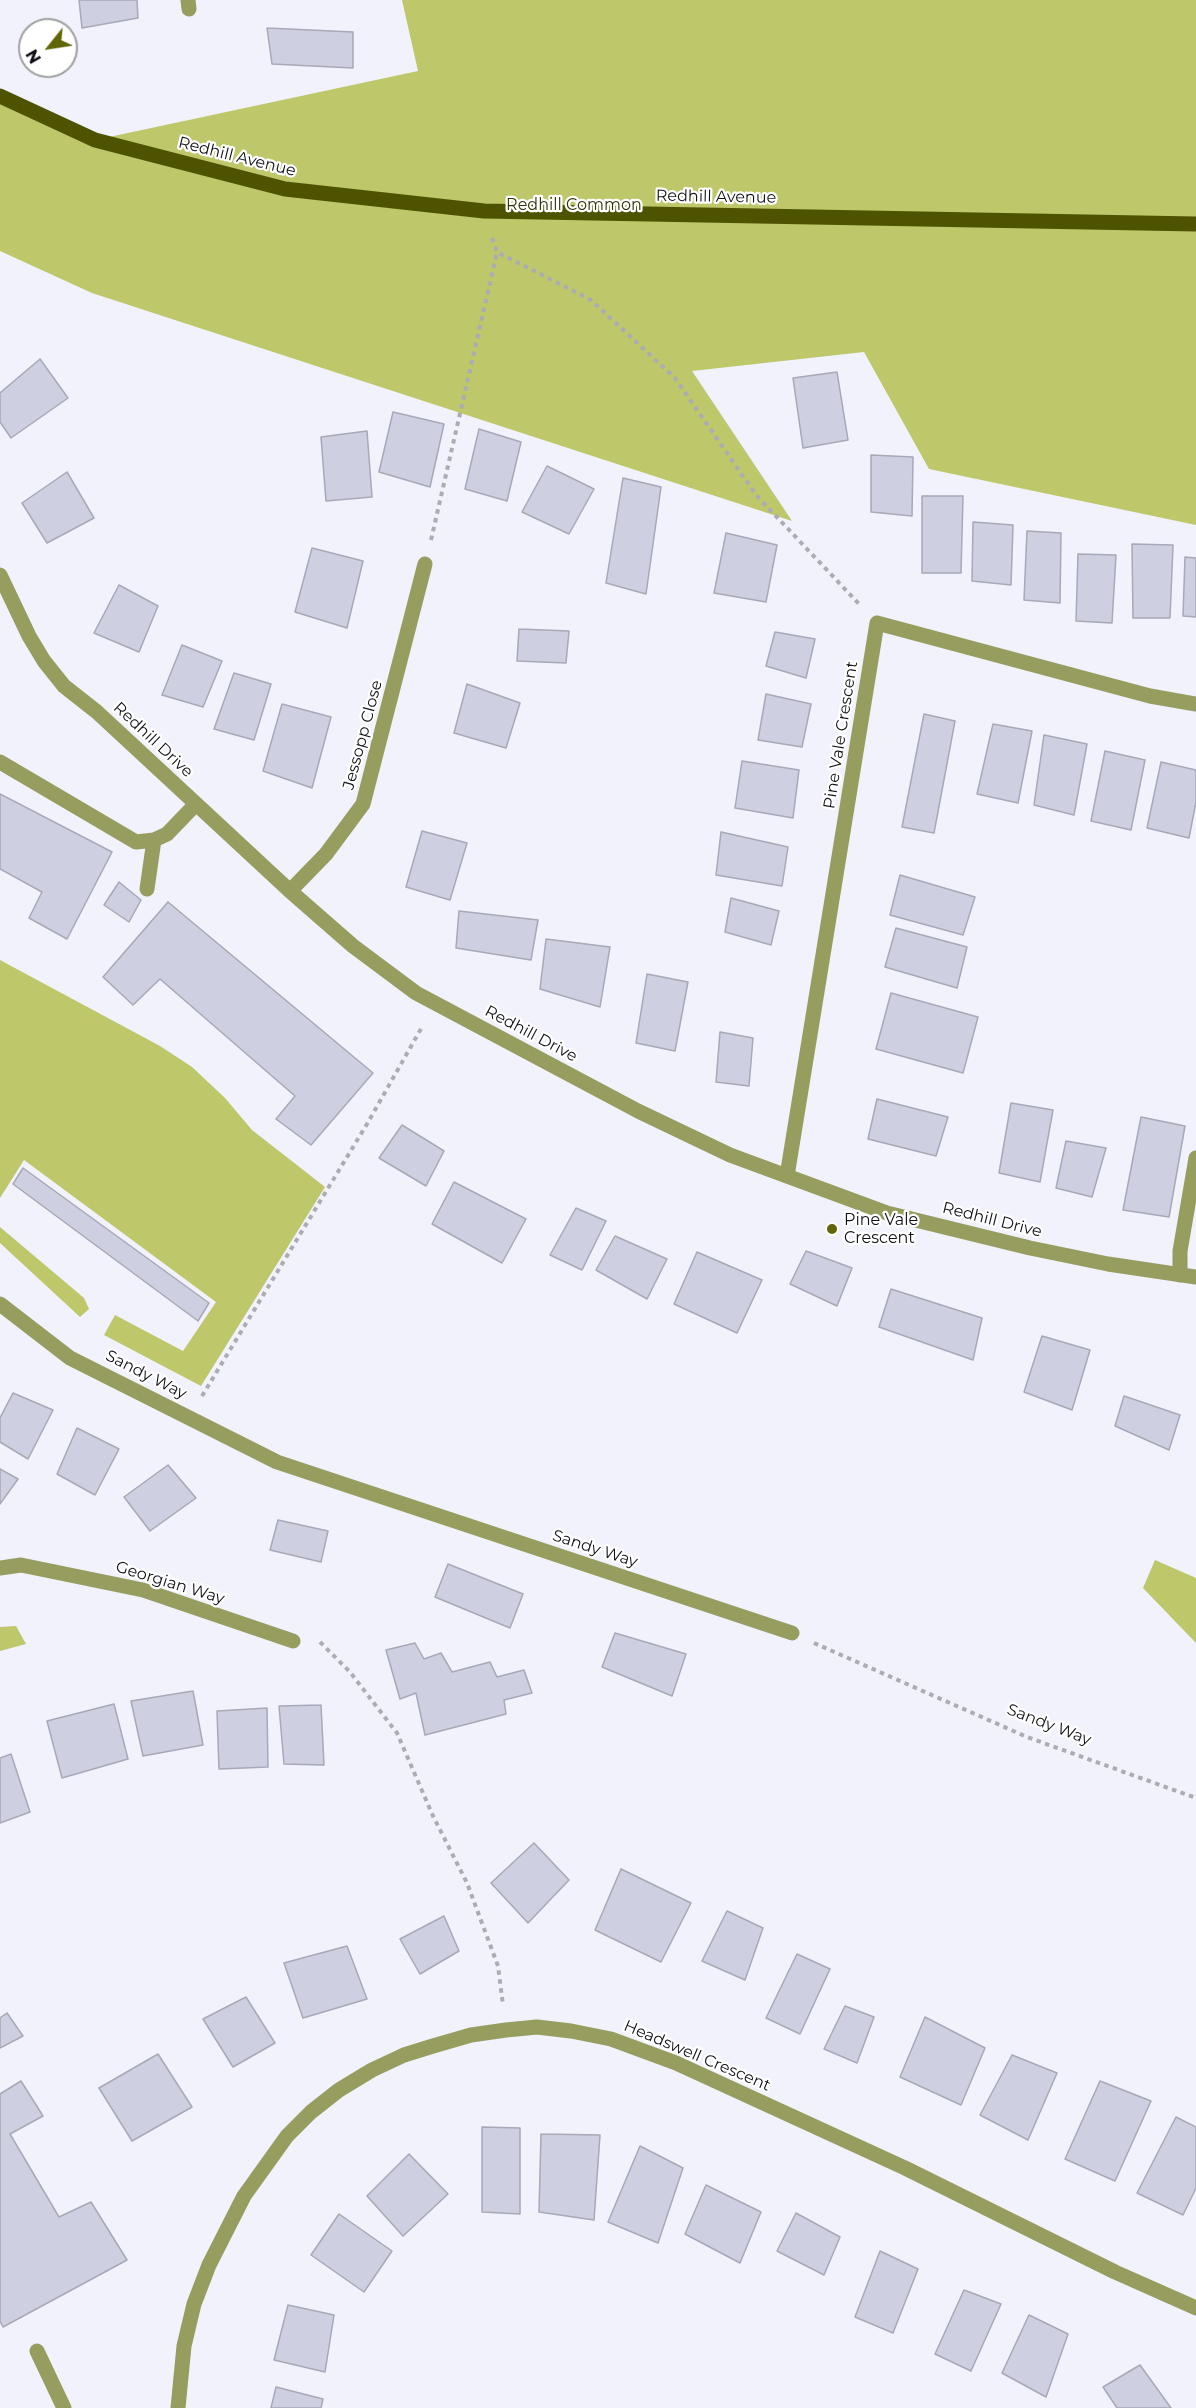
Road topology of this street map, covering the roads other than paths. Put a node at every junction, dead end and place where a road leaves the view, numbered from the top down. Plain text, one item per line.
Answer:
1 (0, 96) edge
2 (1196, 224) edge
3 (425, 564) road end
4 (0, 575) edge
5 (1196, 704) edge
6 (0, 762) edge
7 (196, 804) junction
8 (154, 840) junction
9 (147, 889) dead end
10 (290, 891) junction
11 (1196, 1158) edge
12 (787, 1176) junction
13 (1180, 1275) junction
14 (1196, 1278) edge
15 (0, 1305) edge
16 (0, 1568) edge
17 (792, 1633) road end
18 (293, 1641) road end
19 (1196, 2308) edge
20 (37, 2352) dead end
21 (64, 2408) edge
22 (178, 2408) edge

1 - 2 main road, Redhill Avenue
3 - 10 street, Jessopp Close
4 - 7 street, Redhill Drive
5 - 12 street, Pine Vale Crescent
6 - 8 street
7 - 8 street
7 - 10 street, Redhill Drive
8 - 9 street
10 - 12 street, Redhill Drive
11 - 13 street
12 - 13 street, Redhill Drive
13 - 14 street, Redhill Drive
15 - 17 street, Sandy Way
16 - 18 street, Georgian Way
19 - 22 street, Headswell Crescent
20 - 21 street

